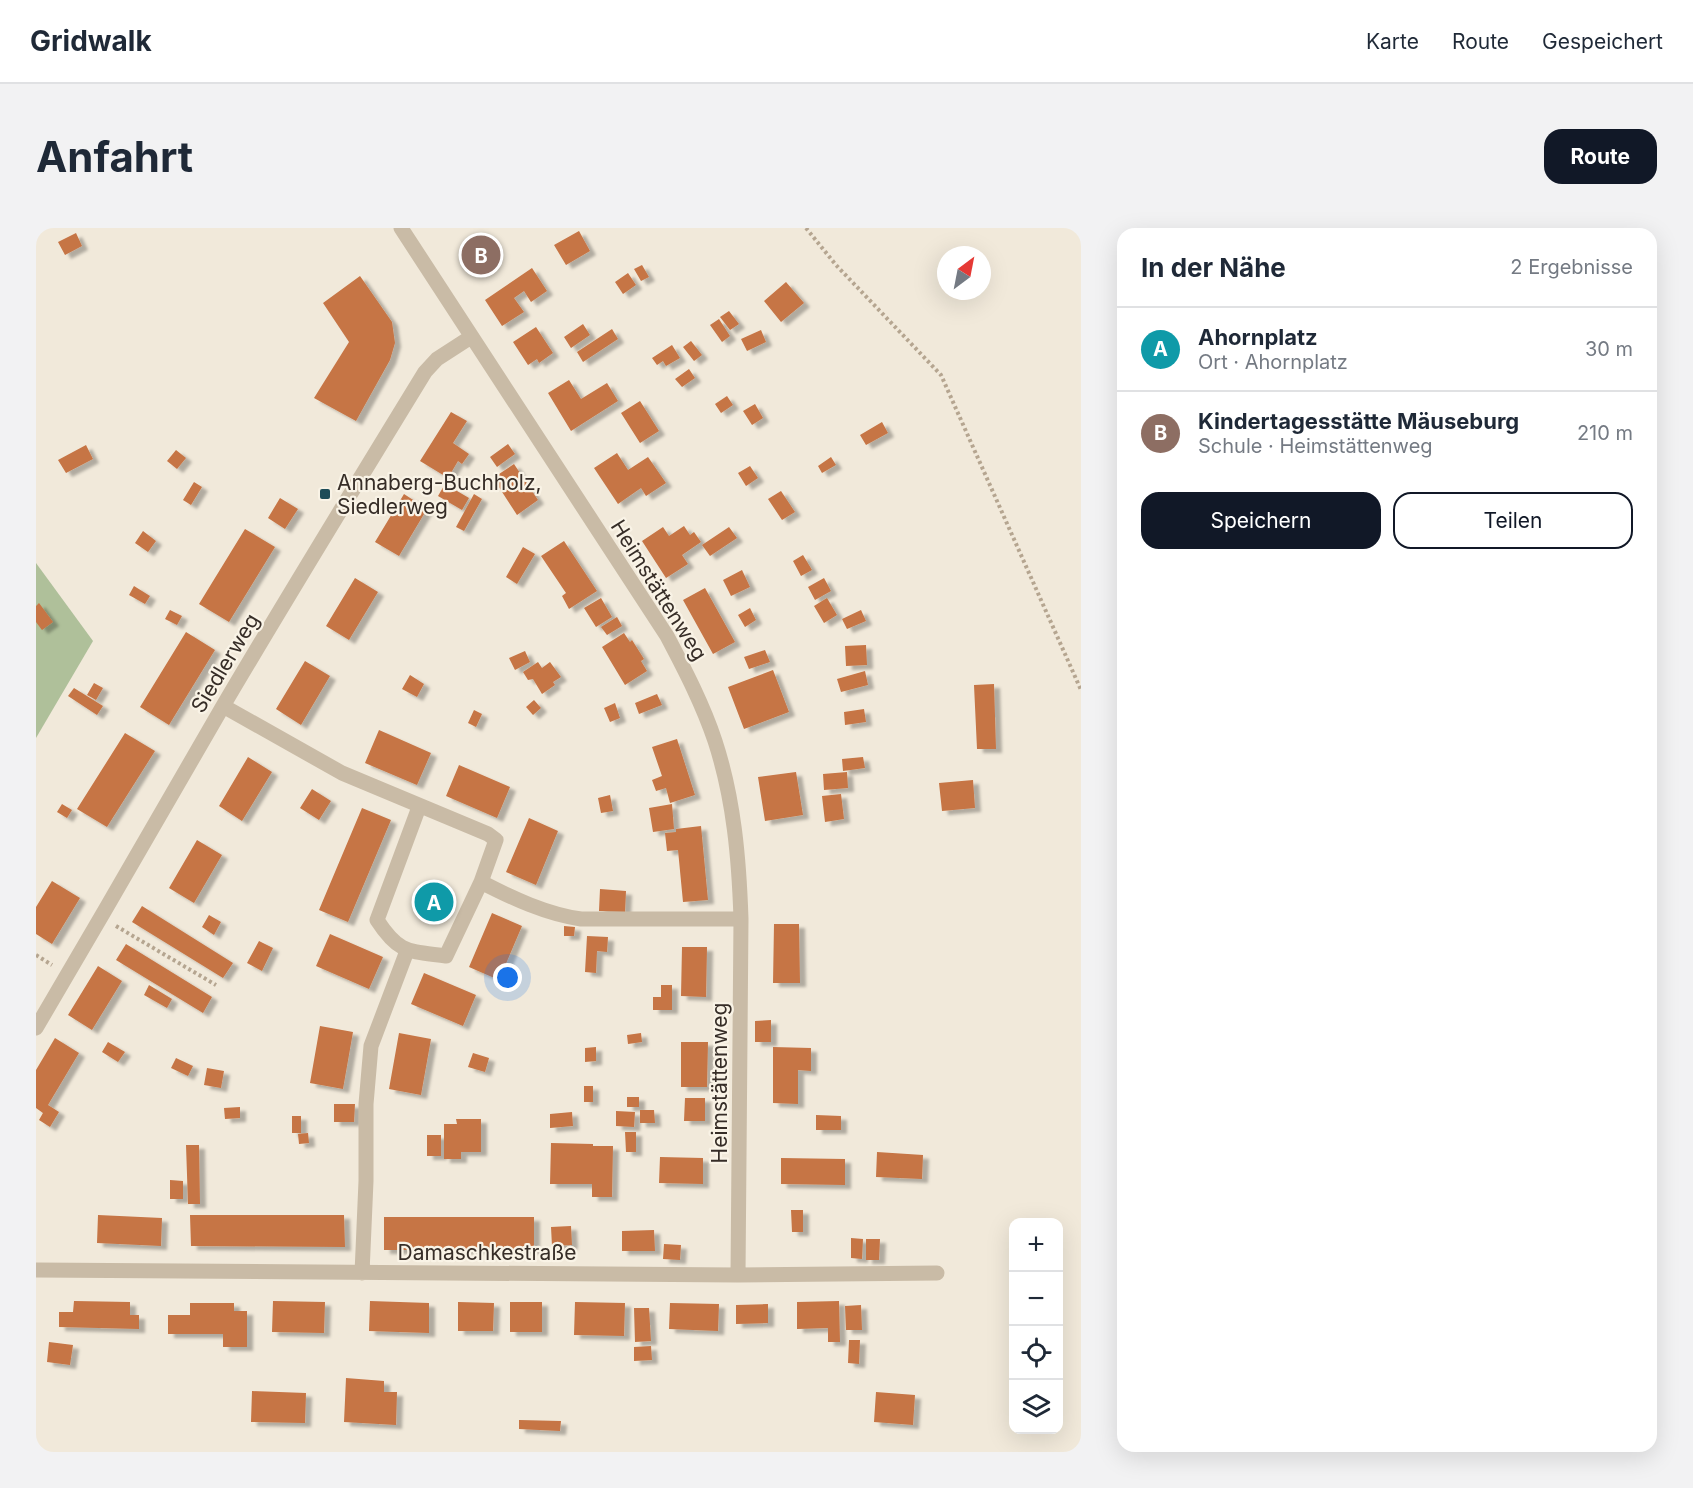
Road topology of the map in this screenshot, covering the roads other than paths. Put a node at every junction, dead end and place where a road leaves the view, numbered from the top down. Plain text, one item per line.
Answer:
1 (401, 228) edge
2 (471, 337) junction
3 (223, 706) junction
4 (419, 807) junction
5 (481, 882) junction
6 (741, 919) junction
7 (407, 951) junction
8 (36, 1028) edge
9 (36, 1270) edge
10 (362, 1273) junction
11 (937, 1273) dead end
12 (738, 1275) junction

1 - 2 street, Heimstättenweg
2 - 3 street, Siedlerweg
2 - 6 street, Heimstättenweg
3 - 4 street
3 - 8 street, Siedlerweg
4 - 5 street
4 - 7 street
5 - 6 street
5 - 7 street
6 - 12 street, Heimstättenweg
7 - 10 street
9 - 10 street, Damaschkestraße
10 - 12 street, Damaschkestraße
11 - 12 street, Damaschkestraße

